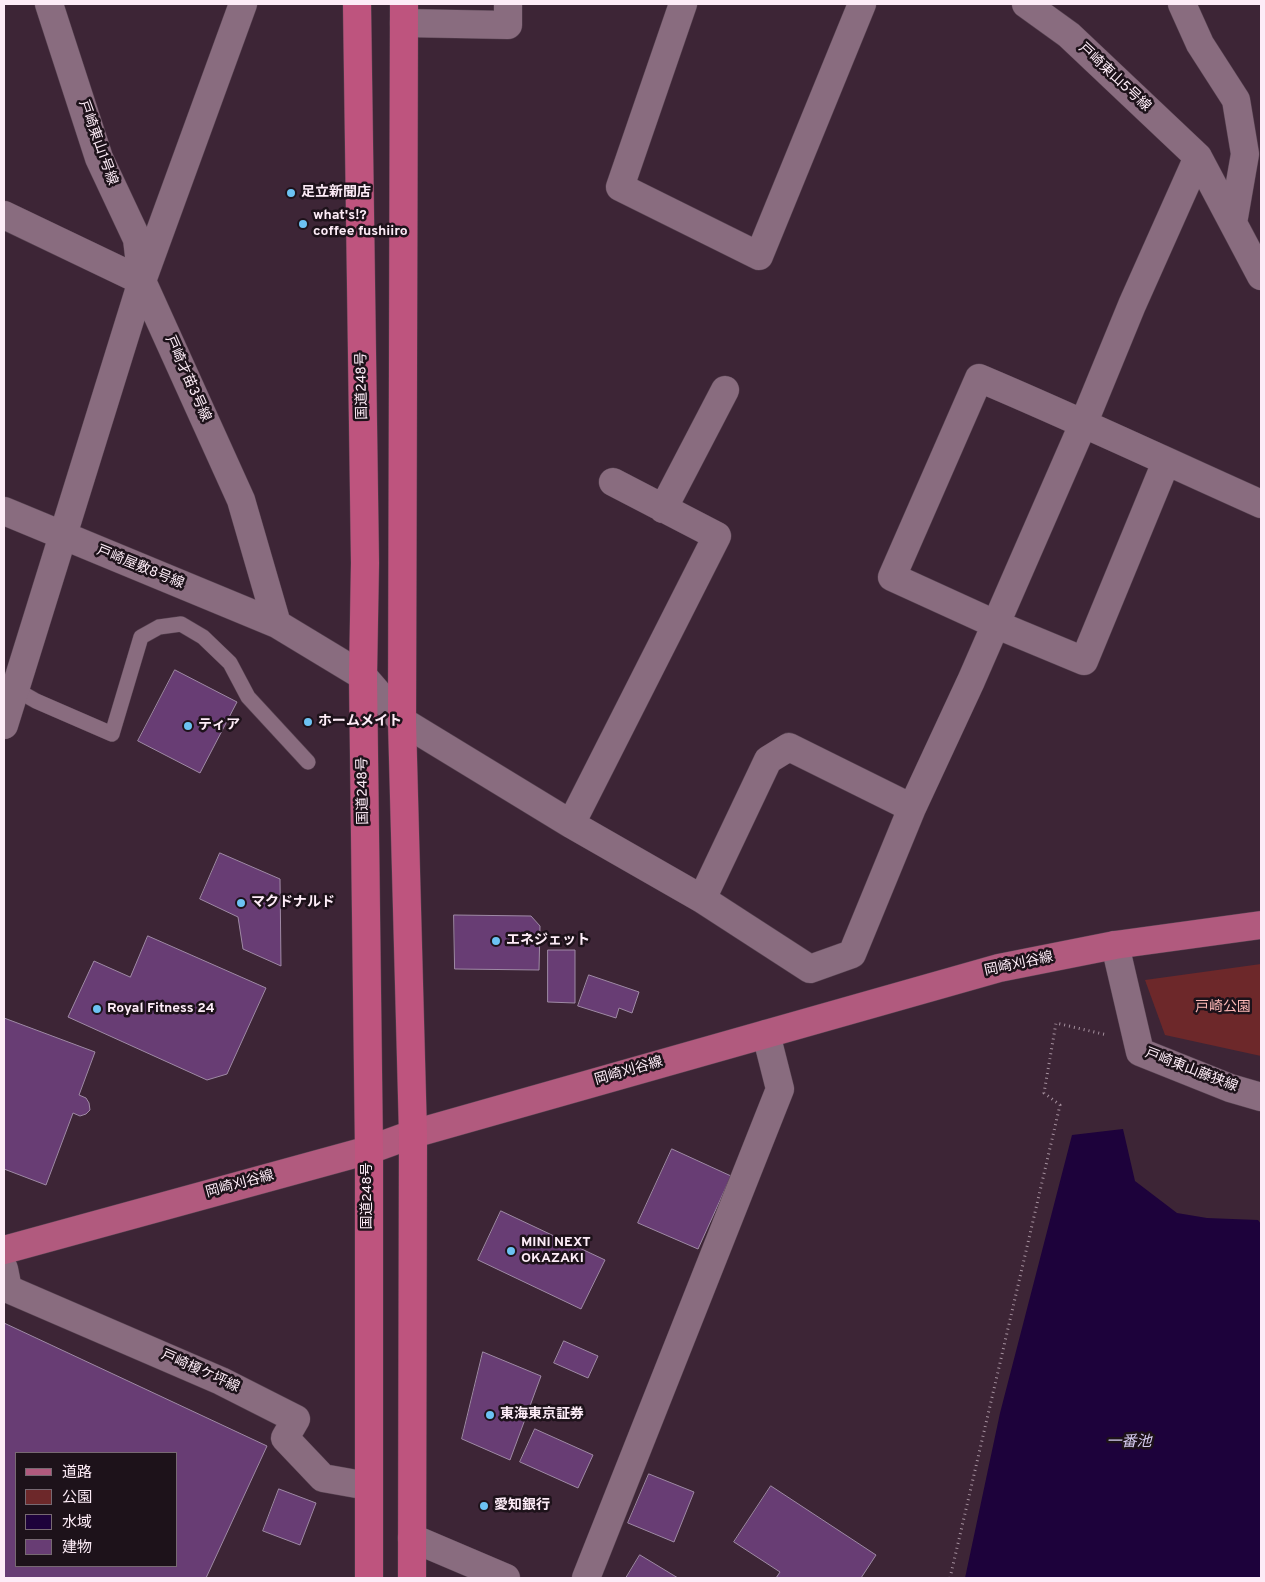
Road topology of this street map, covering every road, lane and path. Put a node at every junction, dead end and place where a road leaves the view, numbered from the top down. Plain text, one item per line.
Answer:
1 (48, 4) edge
2 (242, 4) edge
3 (357, 4) edge
4 (508, 4) edge
5 (683, 4) edge
6 (862, 4) edge
7 (1026, 4) edge
8 (1182, 4) edge
9 (404, 13) edge
10 (1198, 157) junction
11 (4, 215) edge
12 (1233, 223) junction
13 (1261, 276) edge
14 (142, 281) junction
15 (725, 390) dead end
16 (1084, 422) junction
17 (1166, 462) junction
18 (612, 482) dead end
19 (1261, 504) edge
20 (664, 509) junction
21 (4, 511) edge
22 (62, 536) junction
23 (277, 624) junction
24 (995, 624) junction
25 (363, 676) junction
26 (9, 686) edge
27 (402, 721) junction
28 (4, 725) edge
29 (308, 762) dead end
30 (912, 808) junction
31 (571, 824) junction
32 (702, 899) junction
33 (1261, 925) edge
34 (1115, 945) junction
35 (766, 1034) junction
36 (1136, 1042) junction
37 (1261, 1097) edge
38 (413, 1134) junction
39 (368, 1150) junction
40 (4, 1250) edge
41 (4, 1269) edge
42 (368, 1486) junction
43 (412, 1538) junction
44 (369, 1578) edge
45 (412, 1578) edge
46 (506, 1578) edge
47 (586, 1578) edge
48 (950, 1578) edge

1 - 14 street, 戸崎東山1号線
2 - 14 street
3 - 25 highway, 国道248号
4 - 9 street
5 - 6 street
7 - 10 street, 戸崎東山5号線
8 - 12 street
9 - 27 highway
10 - 12 street, 戸崎東山5号線
10 - 16 street
11 - 14 street
12 - 13 street
14 - 22 street
14 - 23 street, 戸崎才苗3号線
15 - 20 street
16 - 17 street
16 - 24 street
16 - 24 street
17 - 19 street
17 - 24 street
18 - 20 street
20 - 31 street
21 - 22 street, 戸崎屋敷8号線
22 - 23 street, 戸崎屋敷8号線
22 - 26 street
23 - 25 street, 戸崎屋敷8号線
24 - 30 street
25 - 27 street, 戸崎屋敷8号線
25 - 39 highway, 国道248号
26 - 28 street
26 - 29 lane
27 - 31 street, 戸崎屋敷8号線
27 - 38 highway
30 - 32 street
30 - 32 street, 戸崎屋敷8号線
31 - 32 street, 戸崎屋敷8号線
33 - 34 main road, 岡崎刈谷線
34 - 35 main road, 岡崎刈谷線
34 - 36 street, 戸崎東山藤狭線
35 - 38 main road, 岡崎刈谷線
35 - 47 street
36 - 37 street, 戸崎東山藤狭線
36 - 48 path
38 - 39 main road, 岡崎刈谷線
38 - 43 highway
39 - 40 main road, 岡崎刈谷線
39 - 42 highway, 国道248号
41 - 42 street, 戸崎榎ケ坪線
42 - 44 highway, 国道248号
43 - 45 highway
43 - 46 street

